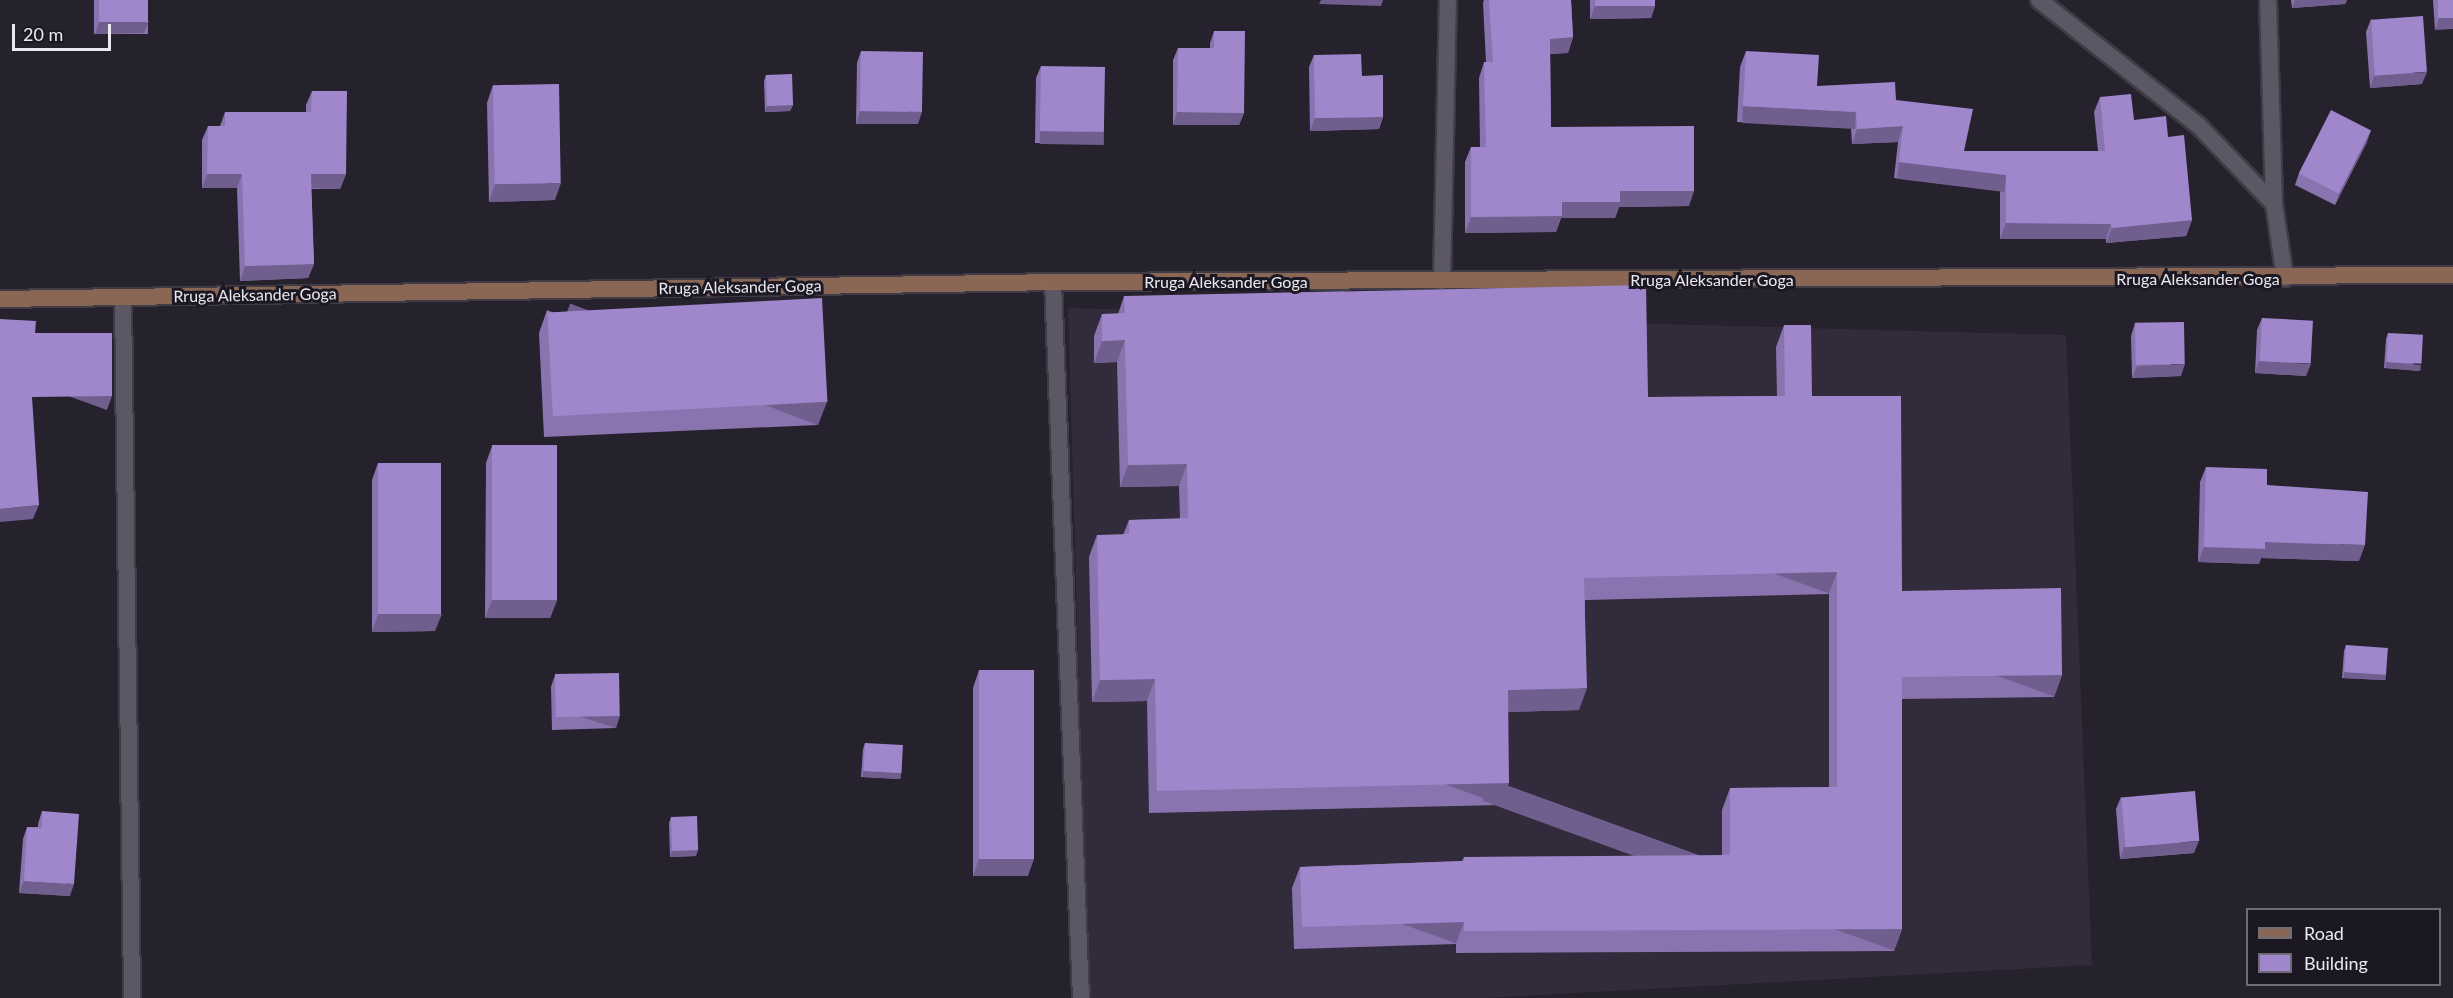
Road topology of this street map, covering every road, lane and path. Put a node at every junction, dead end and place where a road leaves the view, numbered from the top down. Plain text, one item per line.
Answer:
1 (1448, 0) edge
2 (2039, 0) edge
3 (2268, 0) edge
4 (2274, 204) junction
5 (2453, 275) edge
6 (2285, 278) junction
7 (1442, 281) junction
8 (1053, 282) junction
9 (123, 297) junction
10 (0, 299) edge
11 (132, 998) edge
12 (1081, 998) edge

1 - 7 street
2 - 4 street
3 - 4 street
4 - 6 street
5 - 6 main road, Rruga Aleksander Goga
6 - 7 main road, Rruga Aleksander Goga
7 - 8 main road, Rruga Aleksander Goga
8 - 9 main road, Rruga Aleksander Goga
8 - 12 street
9 - 10 main road, Rruga Aleksander Goga
9 - 11 street

